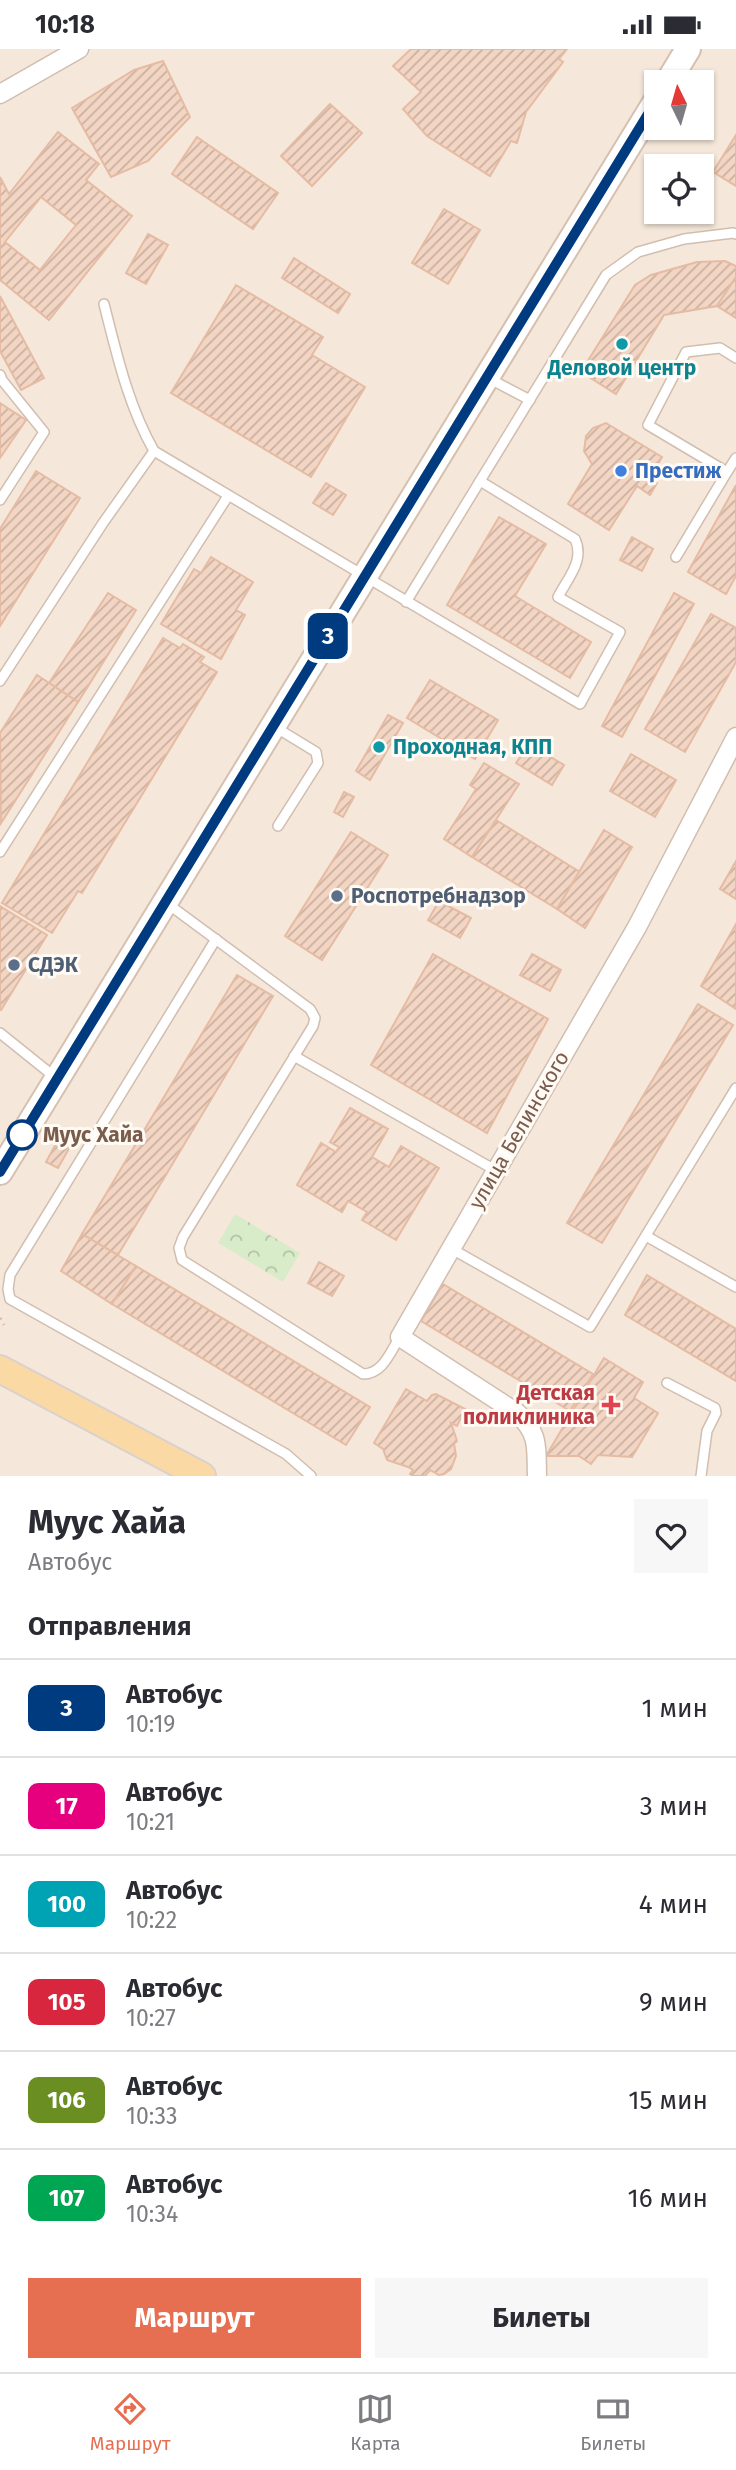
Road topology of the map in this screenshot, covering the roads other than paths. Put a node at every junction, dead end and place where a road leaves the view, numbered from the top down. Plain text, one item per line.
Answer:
1 (79, 49) edge
2 (688, 49) edge
3 (675, 70) edge
4 (0, 94) edge
5 (644, 120) edge
6 (736, 234) edge
7 (104, 304) dead end
8 (736, 358) edge
9 (0, 375) edge
10 (486, 377) junction
11 (530, 400) junction
12 (155, 451) junction
13 (736, 458) edge
14 (727, 472) junction
15 (480, 481) junction
16 (228, 496) junction
17 (0, 500) edge
18 (676, 557) dead end
19 (364, 578) junction
20 (406, 602) junction
21 (0, 681) edge
22 (274, 726) junction
23 (736, 737) edge
24 (278, 826) dead end
25 (0, 852) edge
26 (167, 902) junction
27 (216, 939) junction
28 (0, 1033) edge
29 (294, 1056) junction
30 (57, 1079) junction
31 (736, 1088) edge
32 (495, 1170) junction
33 (0, 1172) edge
34 (646, 1235) junction
35 (450, 1248) junction
36 (736, 1287) edge
37 (400, 1337) junction
38 (0, 1369) edge
39 (667, 1383) dead end
40 (202, 1476) edge
41 (311, 1476) edge
42 (537, 1476) edge
43 (701, 1476) edge

1 - 4 street
2 - 3 main road
5 - 10 main road
6 - 11 lane
7 - 12 lane
8 - 14 lane
9 - 17 lane
10 - 11 lane
10 - 19 main road
11 - 15 lane
12 - 16 lane
12 - 21 lane
13 - 14 lane
14 - 18 lane
15 - 20 lane
15 - 20 lane
16 - 19 lane
16 - 25 lane
19 - 20 lane
19 - 22 main road
22 - 24 lane
22 - 26 main road
23 - 32 street, улица Белинского
26 - 27 lane
26 - 30 main road
27 - 29 lane
27 - 41 lane
28 - 30 lane
29 - 32 lane
29 - 37 lane
30 - 33 main road
31 - 34 lane
32 - 35 street, улица Белинского
34 - 35 lane
34 - 36 lane
35 - 37 street, улица Белинского
37 - 42 street
38 - 40 main road
39 - 43 lane

